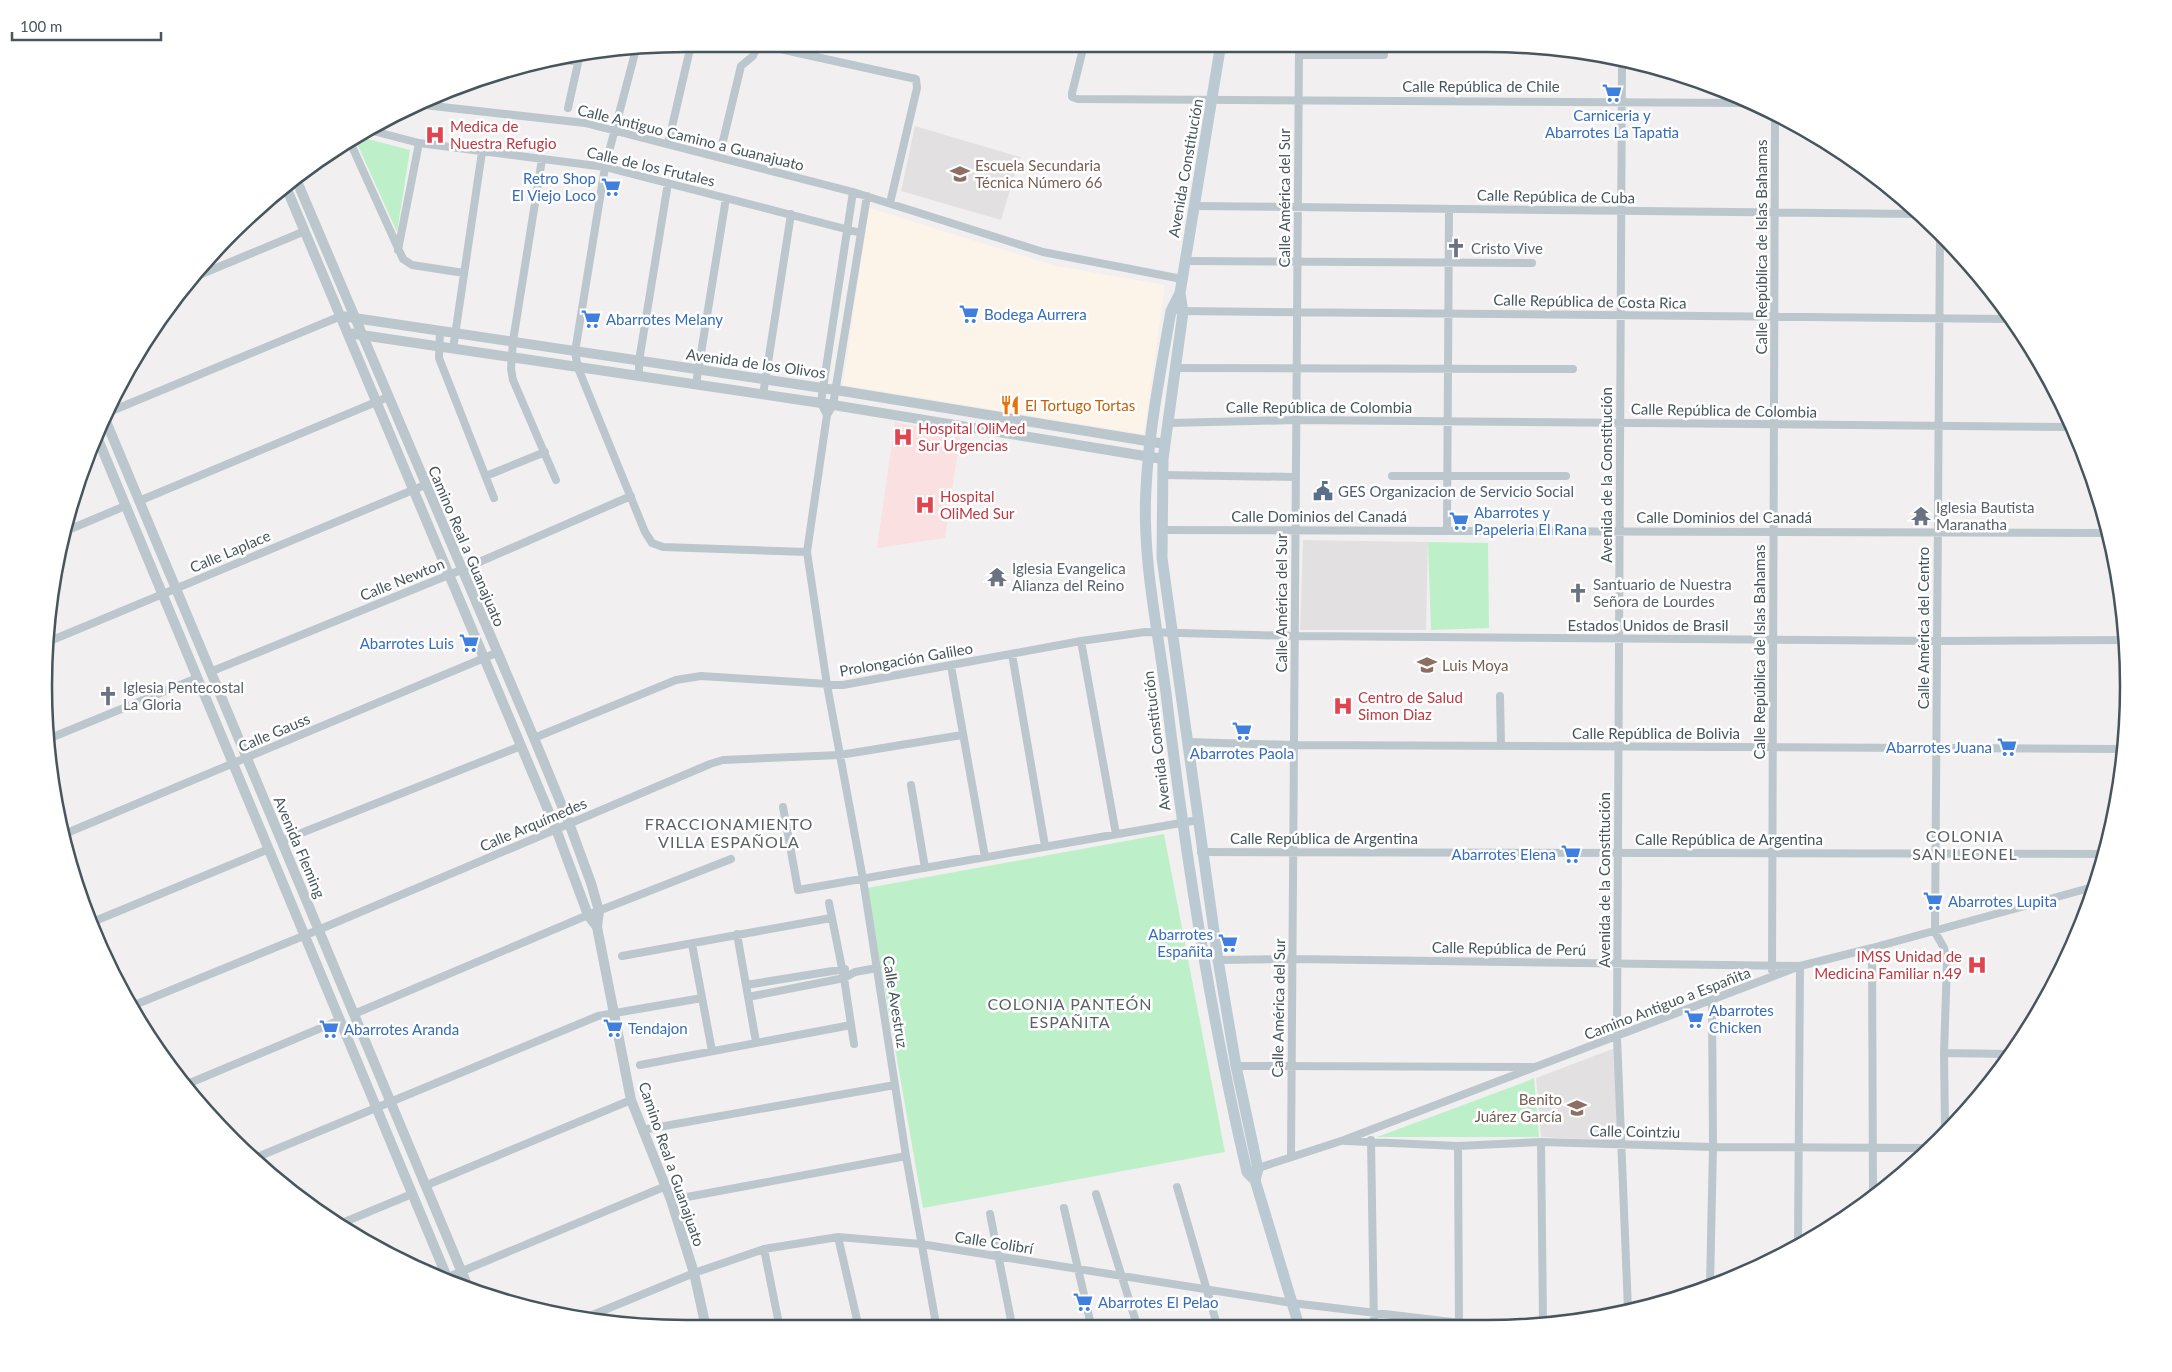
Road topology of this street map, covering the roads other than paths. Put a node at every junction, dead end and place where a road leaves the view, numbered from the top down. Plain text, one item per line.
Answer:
1 (689, 52) edge
2 (755, 52) edge
3 (794, 52) edge
4 (1081, 52) edge
5 (1218, 52) edge
6 (1299, 52) edge
7 (634, 55) edge
8 (1384, 55) dead end
9 (578, 62) edge
10 (1622, 68) edge
11 (1213, 99) junction
12 (1299, 99) junction
13 (1622, 101) junction
14 (1730, 102) edge
15 (433, 106) edge
16 (568, 108) dead end
17 (1775, 123) edge
18 (614, 131) junction
19 (378, 132) edge
20 (723, 140) dead end
21 (419, 143) junction
22 (668, 144) junction
23 (352, 147) edge
24 (482, 152) junction
25 (542, 159) junction
26 (605, 167) junction
27 (668, 183) junction
28 (298, 184) edge
29 (853, 192) junction
30 (288, 193) edge
31 (867, 196) junction
32 (726, 198) junction
33 (890, 203) junction
34 (1193, 206) junction
35 (1298, 207) junction
36 (1449, 209) junction
37 (1621, 211) junction
38 (1775, 213) junction
39 (791, 214) junction
40 (1908, 214) edge
41 (846, 230) junction
42 (305, 231) junction
43 (861, 233) junction
44 (1940, 244) edge
45 (398, 250) junction
46 (1184, 261) junction
47 (1298, 262) junction
48 (1449, 262) junction
49 (1532, 263) dead end
50 (207, 272) edge
51 (464, 273) junction
52 (1182, 279) junction
53 (1177, 311) junction
54 (1298, 312) junction
55 (1448, 314) junction
56 (1621, 315) junction
57 (341, 316) junction
58 (355, 317) junction
59 (1774, 317) junction
60 (1939, 319) junction
61 (2002, 319) edge
62 (440, 330) junction
63 (456, 332) junction
64 (348, 333) junction
65 (363, 335) junction
66 (513, 342) junction
67 (438, 347) junction
68 (453, 349) junction
69 (575, 352) junction
70 (511, 358) junction
71 (639, 362) junction
72 (1297, 367) junction
73 (578, 368) junction
74 (1176, 368) junction
75 (1448, 369) junction
76 (1573, 369) dead end
77 (698, 370) junction
78 (640, 377) junction
79 (765, 379) junction
80 (696, 384) junction
81 (823, 388) junction
82 (836, 390) junction
83 (763, 395) junction
84 (388, 397) junction
85 (376, 402) junction
86 (821, 403) junction
87 (924, 404) junction
88 (833, 405) junction
89 (117, 409) edge
90 (827, 415) junction
91 (921, 420) junction
92 (1297, 420) junction
93 (1448, 421) junction
94 (1168, 423) junction
95 (1620, 423) junction
96 (1774, 424) junction
97 (109, 426) edge
98 (1938, 426) junction
99 (2063, 427) edge
100 (1151, 442) junction
101 (1165, 444) junction
102 (100, 445) edge
103 (545, 452) junction
104 (1149, 457) junction
105 (1163, 459) junction
106 (1162, 475) junction
107 (486, 476) junction
108 (1392, 476) dead end
109 (1447, 476) junction
110 (1566, 476) dead end
111 (1296, 477) junction
112 (556, 480) dead end
113 (425, 485) junction
114 (413, 489) junction
115 (631, 496) junction
116 (494, 498) dead end
117 (139, 501) junction
118 (125, 506) junction
119 (73, 528) edge
120 (1161, 530) junction
121 (1296, 530) junction
122 (1447, 530) junction
123 (1620, 531) junction
124 (1773, 531) junction
125 (1938, 532) junction
126 (2100, 533) edge
127 (807, 552) junction
128 (461, 570) junction
129 (449, 574) junction
130 (175, 589) junction
131 (162, 594) junction
132 (1157, 632) junction
133 (1172, 633) junction
134 (1295, 636) junction
135 (1619, 638) junction
136 (55, 639) edge
137 (1773, 640) junction
138 (2118, 640) edge
139 (1081, 641) junction
140 (1937, 641) junction
141 (496, 653) junction
142 (1012, 654) junction
143 (484, 659) junction
144 (951, 666) junction
145 (210, 672) junction
146 (197, 678) junction
147 (827, 685) junction
148 (1500, 696) dead end
149 (962, 734) junction
150 (55, 736) edge
151 (534, 738) junction
152 (1188, 742) junction
153 (1294, 745) junction
154 (521, 746) junction
155 (1501, 746) junction
156 (1619, 747) junction
157 (1772, 747) junction
158 (1936, 748) junction
159 (2116, 749) edge
160 (840, 755) junction
161 (246, 758) junction
162 (233, 764) junction
163 (911, 784) dead end
164 (783, 807) dead end
165 (1198, 820) junction
166 (1182, 822) junction
167 (569, 823) junction
168 (556, 829) junction
169 (70, 832) edge
170 (1116, 834) junction
171 (281, 841) junction
172 (1045, 846) junction
173 (269, 849) junction
174 (1293, 851) junction
175 (1202, 852) junction
176 (1618, 852) junction
177 (1772, 853) junction
178 (1935, 853) junction
179 (2097, 854) edge
180 (984, 857) junction
181 (732, 859) dead end
182 (925, 868) junction
183 (863, 879) junction
184 (2086, 889) edge
185 (829, 903) dead end
186 (599, 910) junction
187 (588, 914) junction
188 (831, 918) junction
189 (98, 920) edge
190 (597, 927) junction
191 (318, 930) junction
192 (1934, 932) junction
193 (737, 934) junction
194 (304, 936) junction
195 (692, 944) junction
196 (1872, 948) junction
197 (622, 956) dead end
198 (1293, 958) junction
199 (1218, 960) junction
200 (1618, 963) junction
201 (1772, 965) junction
202 (1800, 966) junction
203 (842, 968) junction
204 (877, 968) junction
205 (856, 972) junction
206 (1772, 977) junction
207 (844, 978) junction
208 (746, 985) junction
209 (748, 997) junction
210 (702, 998) junction
211 (1712, 1001) junction
212 (137, 1004) edge
213 (614, 1012) junction
214 (354, 1014) junction
215 (340, 1020) junction
216 (851, 1025) junction
217 (1617, 1037) junction
218 (756, 1042) junction
219 (854, 1044) dead end
220 (712, 1051) junction
221 (1944, 1053) junction
222 (2002, 1054) edge
223 (640, 1065) dead end
224 (1291, 1065) junction
225 (1236, 1066) junction
226 (1536, 1067) junction
227 (191, 1082) edge
228 (895, 1084) junction
229 (631, 1100) junction
230 (392, 1102) junction
231 (376, 1108) junction
232 (1945, 1122) edge
233 (642, 1130) junction
234 (1370, 1131) junction
235 (1344, 1140) junction
236 (1541, 1142) junction
237 (1371, 1143) junction
238 (1622, 1145) junction
239 (1458, 1146) junction
240 (1713, 1147) junction
241 (1799, 1147) junction
242 (1872, 1147) junction
243 (1919, 1148) edge
244 (261, 1156) edge
245 (906, 1156) junction
246 (1291, 1157) junction
247 (1253, 1173) junction
248 (427, 1185) junction
249 (666, 1186) junction
250 (1177, 1187) dead end
251 (1872, 1189) edge
252 (412, 1194) junction
253 (1096, 1194) dead end
254 (671, 1200) junction
255 (1064, 1208) dead end
256 (990, 1214) dead end
257 (346, 1220) edge
258 (838, 1237) junction
259 (1798, 1238) edge
260 (921, 1244) junction
261 (764, 1249) junction
262 (998, 1257) junction
263 (1079, 1268) junction
264 (442, 1270) edge
265 (462, 1271) junction
266 (694, 1273) junction
267 (455, 1275) edge
268 (1122, 1275) junction
269 (1710, 1278) edge
270 (465, 1279) edge
271 (1206, 1288) junction
272 (1292, 1303) junction
273 (1628, 1303) edge
274 (597, 1313) edge
275 (1374, 1314) junction
276 (1543, 1316) edge
277 (704, 1320) edge
278 (778, 1320) edge
279 (857, 1320) edge
280 (935, 1320) edge
281 (1011, 1320) edge
282 (1090, 1320) edge
283 (1136, 1320) edge
284 (1215, 1320) edge
285 (1297, 1320) edge
286 (1374, 1320) edge
287 (1421, 1320) edge
288 (1460, 1320) edge

1 - 22 street
2 - 20 street
3 - 33 street
4 - 11 street, Calle República de Chile
5 - 11 main road, Avenida Constitución
6 - 8 street
6 - 12 street, Calle América del Sur
7 - 18 street
9 - 16 street
10 - 13 street, Avenida de la Constitución
11 - 12 street, Calle República de Chile
11 - 34 main road, Avenida Constitución
12 - 13 street, Calle República de Chile
12 - 35 street, Calle América del Sur
13 - 14 street, Calle República de Chile
13 - 37 street, Avenida de la Constitución
15 - 18 street, Calle Antiguo Camino a Guanajuato
17 - 38 street, Calle República de Islas Bahamas
18 - 22 street, Calle Antiguo Camino a Guanajuato
18 - 26 street
19 - 21 street, Calle de los Frutales
21 - 24 street, Calle de los Frutales
21 - 45 street
22 - 29 street, Calle Antiguo Camino a Guanajuato
23 - 45 street
24 - 25 street, Calle de los Frutales
24 - 51 street
25 - 26 street, Calle de los Frutales
25 - 66 street
26 - 27 street, Calle de los Frutales
26 - 69 street
27 - 32 street, Calle de los Frutales
27 - 71 street
28 - 58 street, Camino Real a Guanajuato
29 - 31 street, Calle Antiguo Camino a Guanajuato
29 - 41 street
30 - 42 street, Camino Real a Guanajuato
31 - 33 street, Calle Antiguo Camino a Guanajuato
31 - 43 street
32 - 39 street, Calle de los Frutales
32 - 77 street
33 - 52 street, Calle Antiguo Camino a Guanajuato
34 - 35 street, Calle República de Cuba
34 - 46 main road, Avenida Constitución
35 - 36 street, Calle República de Cuba
35 - 47 street, Calle América del Sur
36 - 37 street, Calle República de Cuba
36 - 48 street
37 - 38 street, Calle República de Cuba
37 - 56 street, Avenida de la Constitución
38 - 40 street, Calle República de Cuba
38 - 59 street, Calle República de Islas Bahamas
39 - 41 street, Calle de los Frutales
39 - 79 street
41 - 43 street, Calle de los Frutales
41 - 81 street
42 - 50 street
42 - 57 street, Camino Real a Guanajuato
43 - 82 street
44 - 60 street, Calle América del Centro
45 - 51 street
46 - 47 street
46 - 52 main road, Avenida Constitución
47 - 48 street
47 - 54 street, Calle América del Sur
48 - 49 street
48 - 55 street
51 - 63 street
52 - 53 main road, Avenida Constitución
53 - 54 street, Calle República de Costa Rica
53 - 74 main road, Avenida Constitución
53 - 100 main road, Avenida Constitución
54 - 55 street, Calle República de Costa Rica
54 - 72 street, Calle América del Sur
55 - 56 street, Calle República de Costa Rica
55 - 75 street
56 - 59 street, Calle República de Costa Rica
56 - 95 street, Avenida de la Constitución
57 - 58 street, Avenida de los Olivos
57 - 64 street, Camino Real a Guanajuato
57 - 89 street
58 - 62 street, Avenida de los Olivos
58 - 65 street, Camino Real a Guanajuato
59 - 60 street, Calle República de Costa Rica
59 - 96 street, Calle República de Islas Bahamas
60 - 61 street, Calle República de Costa Rica
60 - 98 street, Calle América del Centro
62 - 63 street, Avenida de los Olivos
62 - 67 street
63 - 66 street, Avenida de los Olivos
63 - 68 street
64 - 65 street, Avenida de los Olivos
64 - 85 street, Camino Real a Guanajuato
65 - 67 street, Avenida de los Olivos
65 - 84 street, Camino Real a Guanajuato
66 - 69 street, Avenida de los Olivos
66 - 70 street
67 - 68 street, Avenida de los Olivos
67 - 107 street
68 - 70 street, Avenida de los Olivos
69 - 71 street, Avenida de los Olivos
69 - 73 street
70 - 73 street, Avenida de los Olivos
70 - 103 street
71 - 77 street, Avenida de los Olivos
71 - 78 street
72 - 74 street
72 - 75 street
72 - 92 street, Calle América del Sur
73 - 78 street, Avenida de los Olivos
73 - 115 street
74 - 94 main road, Avenida Constitución
75 - 76 street
75 - 93 street
77 - 79 street, Avenida de los Olivos
77 - 80 street
78 - 80 street, Avenida de los Olivos
79 - 81 street, Avenida de los Olivos
79 - 83 street
80 - 83 street, Avenida de los Olivos
81 - 82 street, Avenida de los Olivos
81 - 86 street
82 - 87 street, Avenida de los Olivos
82 - 88 street
83 - 86 street, Avenida de los Olivos
84 - 85 street
84 - 113 street, Camino Real a Guanajuato
85 - 114 street, Camino Real a Guanajuato
85 - 117 street
86 - 88 street, Avenida de los Olivos
86 - 90 street
87 - 91 street
87 - 100 street, Avenida de los Olivos
88 - 90 street
88 - 91 street, Avenida de los Olivos
90 - 127 street, Calle Avestruz
91 - 104 street, Avenida de los Olivos
92 - 93 street, Calle República de Colombia
92 - 94 street, Calle República de Colombia
92 - 111 street, Calle América del Sur
93 - 95 street, Calle República de Colombia
93 - 109 street
94 - 101 main road, Avenida Constitución
95 - 96 street, Calle República de Colombia
95 - 123 street, Avenida de la Constitución
96 - 98 street, Calle República de Colombia
96 - 124 street, Calle República de Islas Bahamas
97 - 117 street, Avenida Fleming
98 - 99 street, Calle República de Colombia
98 - 125 street, Calle América del Centro
100 - 101 street, Avenida de los Olivos
100 - 104 main road, Avenida Constitución
101 - 105 main road, Avenida Constitución
102 - 118 street, Avenida Fleming
103 - 107 street
103 - 112 street
104 - 105 street, Avenida de los Olivos
104 - 132 main road, Avenida Constitución
105 - 106 main road, Avenida Constitución
106 - 111 street
106 - 120 main road, Avenida Constitución
107 - 116 street
108 - 109 street
109 - 110 street
109 - 122 street
111 - 121 street, Calle América del Sur
113 - 114 street, Calle Laplace
113 - 128 street, Camino Real a Guanajuato
114 - 129 street, Camino Real a Guanajuato
114 - 130 street, Calle Laplace
115 - 127 street
115 - 128 street, Calle Newton
117 - 130 street, Avenida Fleming
118 - 119 street
118 - 131 street, Avenida Fleming
120 - 121 street, Calle Dominios del Canadá
120 - 133 main road, Avenida Constitución
121 - 122 street, Calle Dominios del Canadá
121 - 134 street, Calle América del Sur
122 - 123 street, Calle Dominios del Canadá
123 - 124 street, Calle Dominios del Canadá
123 - 135 street, Avenida de la Constitución
124 - 125 street, Calle Dominios del Canadá
124 - 137 street, Calle República de Islas Bahamas
125 - 126 street, Calle Dominios del Canadá
125 - 140 street, Calle América del Centro
127 - 147 street, Calle Avestruz
128 - 129 street, Calle Newton
128 - 141 street, Camino Real a Guanajuato
129 - 143 street, Camino Real a Guanajuato
129 - 145 street, Calle Newton
130 - 131 street, Calle Laplace
130 - 145 street, Avenida Fleming
131 - 136 street, Calle Laplace
131 - 146 street, Avenida Fleming
132 - 133 street, Prolongación Galileo
132 - 139 street, Prolongación Galileo
132 - 166 main road, Avenida Constitución
133 - 134 street, Estados Unidos de Brasil
133 - 152 main road, Avenida Constitución
134 - 135 street, Estados Unidos de Brasil
134 - 153 street, Calle América del Sur
135 - 137 street, Estados Unidos de Brasil
135 - 156 street, Avenida de la Constitución
137 - 140 street, Estados Unidos de Brasil
137 - 157 street, Calle República de Islas Bahamas
138 - 140 street, Estados Unidos de Brasil
139 - 142 street, Prolongación Galileo
139 - 170 street
140 - 158 street, Calle América del Centro
141 - 143 street, Calle Gauss
141 - 151 street, Camino Real a Guanajuato
142 - 144 street, Prolongación Galileo
142 - 172 street
143 - 154 street, Camino Real a Guanajuato
143 - 161 street, Calle Gauss
144 - 147 street, Prolongación Galileo
144 - 149 street
145 - 161 street, Avenida Fleming
146 - 150 street
146 - 162 street, Avenida Fleming
147 - 151 street, Prolongación Galileo
147 - 160 street, Calle Avestruz
148 - 155 street
149 - 160 street, Calle Arquímedes
149 - 180 street
151 - 167 street, Camino Real a Guanajuato
152 - 153 street, Calle República de Bolivia
152 - 165 main road, Avenida Constitución
153 - 155 street, Calle República de Bolivia
153 - 174 street, Calle América del Sur
154 - 168 street, Camino Real a Guanajuato
154 - 171 street
155 - 156 street, Calle República de Bolivia
156 - 157 street, Calle República de Bolivia
156 - 176 street, Avenida de la Constitución
157 - 158 street, Calle República de Bolivia
157 - 177 street, Calle República de Islas Bahamas
158 - 159 street, Calle República de Bolivia
158 - 178 street, Calle América del Centro
160 - 167 street, Calle Arquímedes
160 - 183 street, Calle Avestruz
161 - 162 street, Calle Gauss
161 - 171 street, Avenida Fleming
162 - 169 street, Calle Gauss
162 - 173 street, Avenida Fleming
163 - 182 street
164 - 183 street
165 - 166 street
165 - 175 main road, Avenida Constitución
166 - 170 street
166 - 247 main road, Avenida Constitución
167 - 168 street, Calle Arquímedes
167 - 186 street, Camino Real a Guanajuato
168 - 187 street, Camino Real a Guanajuato
168 - 191 street, Calle Arquímedes
170 - 172 street
171 - 191 street, Avenida Fleming
172 - 180 street
173 - 189 street
173 - 194 street, Avenida Fleming
174 - 175 street, Calle República de Argentina
174 - 176 street, Calle República de Argentina
174 - 198 street, Calle América del Sur
175 - 199 main road, Avenida Constitución
176 - 177 street, Calle República de Argentina
176 - 200 street, Avenida de la Constitución
177 - 178 street, Calle República de Argentina
177 - 201 street, Calle República de Islas Bahamas
178 - 179 street, Calle República de Argentina
178 - 192 street, Calle América del Centro
180 - 182 street
181 - 186 street
182 - 183 street
183 - 204 street, Calle Avestruz
184 - 192 street, Camino Antiguo a Españita
185 - 188 street
186 - 187 street
186 - 190 street, Camino Real a Guanajuato
187 - 190 street, Camino Real a Guanajuato
187 - 214 street
188 - 193 street
188 - 203 street
190 - 213 street, Camino Real a Guanajuato
191 - 194 street, Calle Arquímedes
191 - 214 street, Avenida Fleming
192 - 196 street, Camino Antiguo a Españita
192 - 221 street
193 - 195 street
193 - 208 street
194 - 212 street, Calle Arquímedes
194 - 215 street, Avenida Fleming
195 - 197 street
195 - 210 street
196 - 202 street, Camino Antiguo a Españita
196 - 242 street
198 - 199 street, Calle República de Perú
198 - 200 street, Calle República de Perú
198 - 224 street, Calle América del Sur
199 - 225 main road, Avenida Constitución
200 - 201 street, Calle República de Perú
200 - 217 street, Avenida de la Constitución
201 - 202 street, Calle República de Perú
201 - 206 street, Calle República de Islas Bahamas
202 - 206 street, Camino Antiguo a Españita
202 - 241 street
203 - 205 street
203 - 207 street
203 - 208 street
204 - 205 street
204 - 228 street, Calle Avestruz
205 - 207 street
206 - 211 street, Camino Antiguo a Españita
207 - 209 street
207 - 216 street
208 - 209 street
209 - 218 street
210 - 213 street
210 - 220 street
211 - 217 street, Camino Antiguo a Españita
211 - 240 street
213 - 229 street, Camino Real a Guanajuato
213 - 230 street
214 - 230 street, Avenida Fleming
215 - 227 street
215 - 231 street, Avenida Fleming
216 - 218 street
216 - 219 street
217 - 226 street, Camino Antiguo a Españita
217 - 238 street, Avenida de la Constitución
218 - 220 street
220 - 223 street
221 - 222 street
221 - 232 street
224 - 225 street
224 - 226 street
224 - 246 street, Calle América del Sur
225 - 247 main road, Avenida Constitución
226 - 234 street, Camino Antiguo a Españita
228 - 233 street
228 - 245 street, Calle Avestruz
229 - 233 street, Camino Real a Guanajuato
229 - 248 street
230 - 231 street
230 - 248 street, Avenida Fleming
231 - 244 street
231 - 252 street, Avenida Fleming
233 - 249 street, Camino Real a Guanajuato
234 - 235 street, Camino Antiguo a Españita
234 - 237 street
235 - 237 street, Calle Cointziu
235 - 246 street, Camino Antiguo a Españita
236 - 238 street, Calle Cointziu
236 - 239 street, Calle Cointziu
236 - 276 street
237 - 239 street, Calle Cointziu
237 - 275 street
238 - 240 street, Calle Cointziu
238 - 273 street, Avenida de la Constitución
239 - 288 street
240 - 241 street, Calle Cointziu
240 - 269 street
241 - 242 street, Calle Cointziu
241 - 259 street
242 - 243 street, Calle Cointziu
242 - 251 street
245 - 254 street
245 - 260 street, Calle Avestruz
246 - 247 street, Camino Antiguo a Españita
247 - 272 main road, Avenida Constitución
248 - 265 street, Avenida Fleming
249 - 254 street, Camino Real a Guanajuato
249 - 265 street
250 - 271 street
252 - 257 street
252 - 264 street, Avenida Fleming
253 - 268 street
254 - 266 street, Camino Real a Guanajuato
255 - 263 street
256 - 262 street
258 - 260 street, Calle Colibrí
258 - 261 street, Calle Colibrí
258 - 279 street
260 - 262 street, Calle Colibrí
260 - 280 street, Calle Avestruz
261 - 266 street, Calle Colibrí
261 - 278 street
262 - 263 street, Calle Colibrí
262 - 281 street
263 - 268 street, Calle Colibrí
263 - 282 street
265 - 267 street
265 - 270 street, Avenida Fleming
266 - 274 street, Calle Colibrí
266 - 277 street, Camino Real a Guanajuato
268 - 271 street, Calle Colibrí
268 - 283 street
271 - 272 street, Calle Colibrí
271 - 284 street
272 - 275 street, Calle Colibrí
272 - 285 main road, Avenida Constitución
275 - 286 street
275 - 287 street, Calle Colibrí

